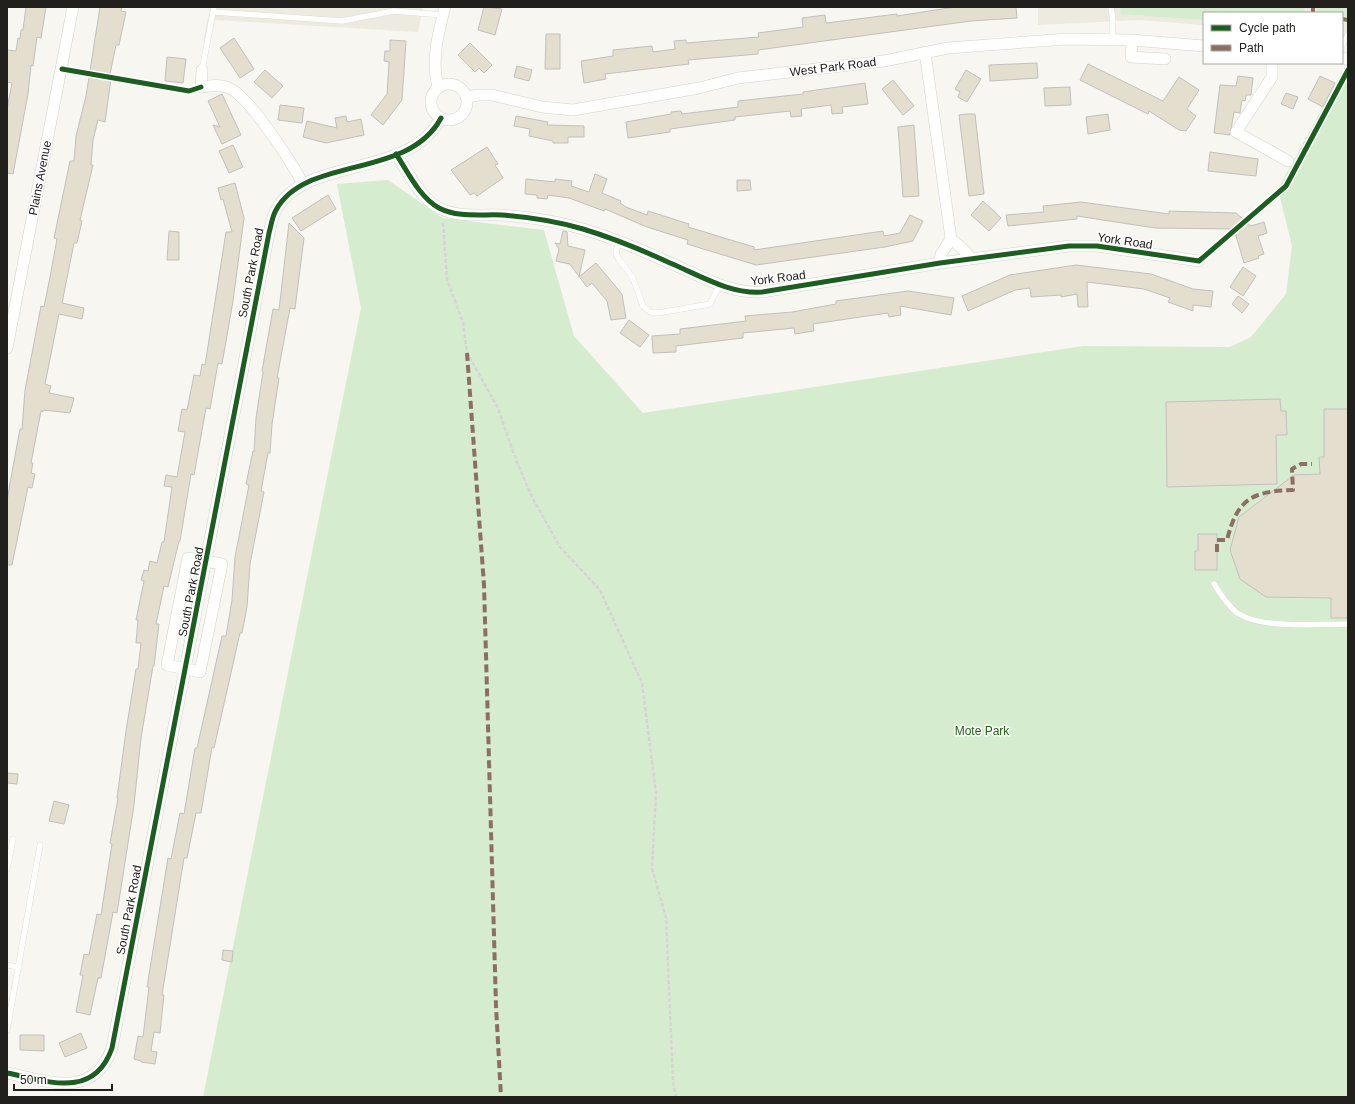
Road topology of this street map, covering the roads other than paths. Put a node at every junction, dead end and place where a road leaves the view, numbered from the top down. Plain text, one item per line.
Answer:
1 (73, 7) edge
2 (1111, 7) edge
3 (214, 9) edge
4 (444, 11) edge
5 (1348, 34) edge
6 (1112, 39) junction
7 (1132, 40) junction
8 (1343, 43) edge
9 (1203, 46) edge
10 (925, 52) junction
11 (1165, 59) dead end
12 (1272, 64) edge
13 (202, 70) joint
14 (438, 87) junction
15 (466, 97) junction
16 (441, 118) junction
17 (396, 154) junction
18 (1288, 162) dead end
19 (303, 184) junction
20 (951, 239) junction
21 (619, 241) junction
22 (971, 259) junction
23 (1199, 261) dead end
24 (940, 263) junction
25 (720, 284) junction
26 (7, 348) edge
27 (207, 561) junction
28 (1214, 584) dead end
29 (1348, 624) edge
30 (186, 668) junction
31 (11, 842) edge
32 (40, 845) dead end
33 (7, 869) edge
34 (7, 965) edge
35 (19, 967) junction
36 (7, 1030) edge
37 (7, 1073) edge

1 - 26 street, Plains Avenue
2 - 6 lane
3 - 4 lane
3 - 13 lane
4 - 14 street
5 - 8 lane
6 - 7 street, West Park Road
6 - 10 street, West Park Road
7 - 9 street, West Park Road
7 - 11 street
10 - 15 street, West Park Road
10 - 20 street
12 - 18 street
13 - 19 street
14 - 15 street
14 - 16 street
15 - 16 street
16 - 17 street, South Park Road
17 - 19 street, South Park Road
17 - 21 street, York Road
19 - 27 street, South Park Road
20 - 22 street
20 - 24 street
21 - 25 street, York Road
21 - 25 lane
22 - 23 street, York Road
22 - 24 street, York Road
24 - 25 street, York Road
27 - 30 street, South Park Road
27 - 30 street, South Park Road
27 - 30 street, South Park Road
28 - 29 lane
30 - 37 street, South Park Road
31 - 33 lane
32 - 35 lane
34 - 35 lane
35 - 36 lane

